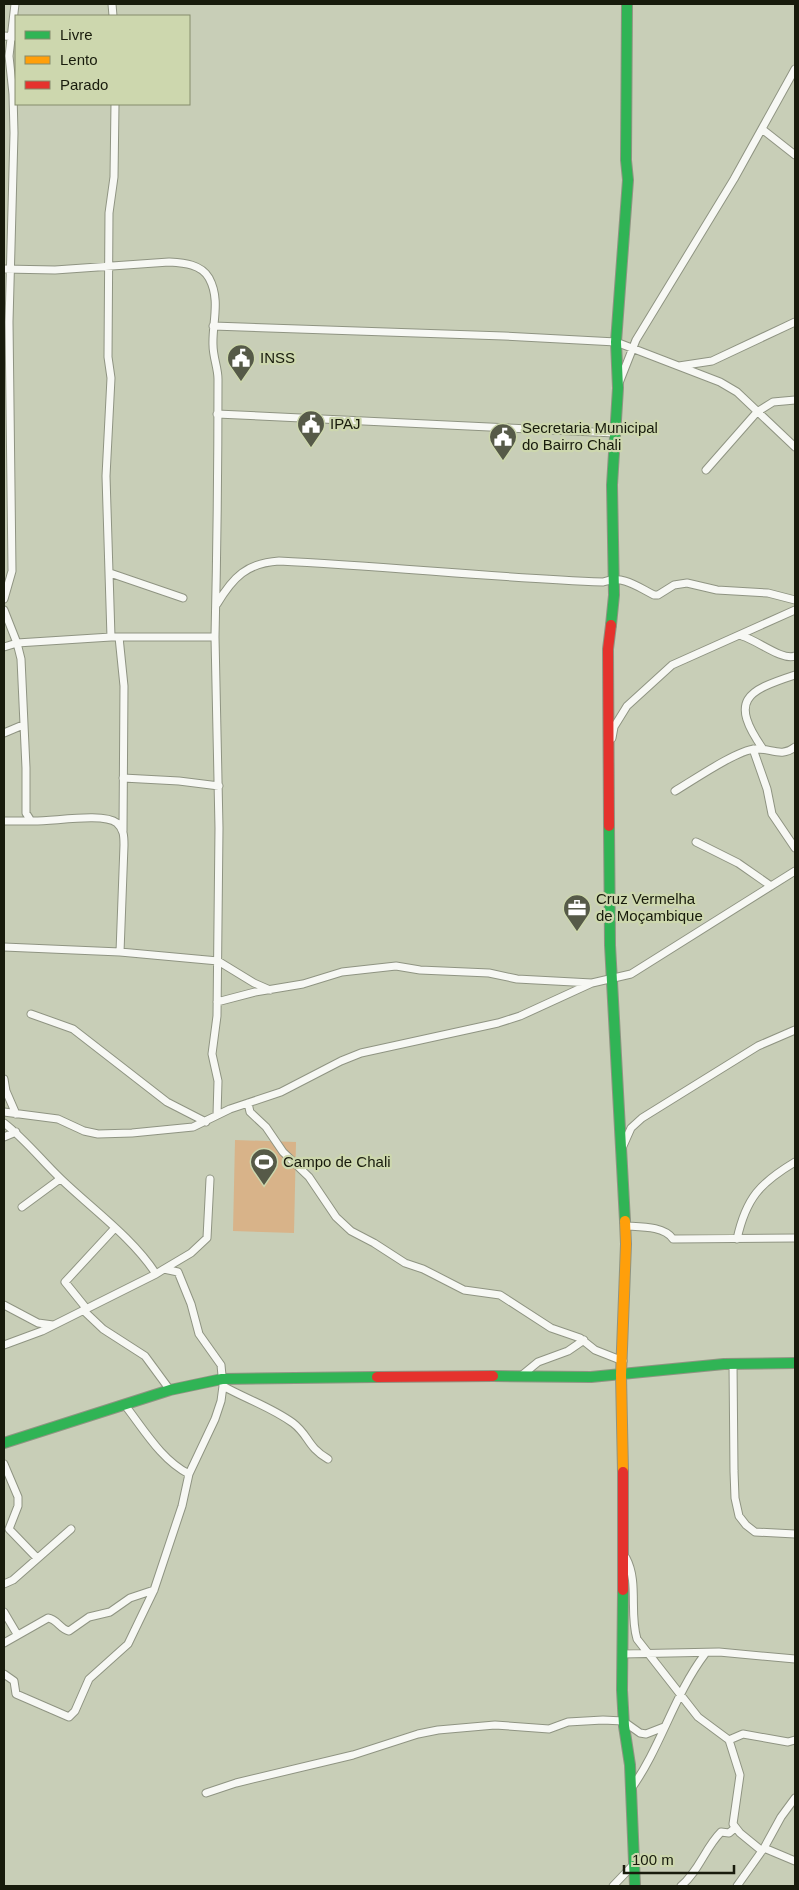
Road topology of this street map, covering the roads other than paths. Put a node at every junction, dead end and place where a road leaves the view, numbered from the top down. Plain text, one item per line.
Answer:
1 (15, 4) edge
2 (628, 4) edge
3 (10, 36) edge
4 (795, 69) edge
5 (115, 105) edge
6 (762, 128) junction
7 (795, 155) edge
8 (109, 267) junction
9 (8, 269) edge
10 (6, 322) edge
11 (795, 322) edge
12 (213, 326) junction
13 (616, 342) junction
14 (633, 348) junction
15 (673, 366) junction
16 (618, 388) junction
17 (795, 400) edge
18 (757, 412) junction
19 (217, 414) junction
20 (615, 433) junction
21 (795, 447) edge
22 (706, 470) dead end
23 (110, 573) junction
24 (613, 578) junction
25 (183, 598) dead end
26 (4, 599) edge
27 (795, 600) edge
28 (216, 606) junction
29 (4, 610) edge
30 (795, 610) edge
31 (10, 629) junction
32 (742, 636) junction
33 (115, 637) junction
34 (215, 637) junction
35 (17, 643) junction
36 (4, 646) edge
37 (795, 656) edge
38 (795, 675) edge
39 (23, 725) junction
40 (4, 733) edge
41 (610, 744) junction
42 (795, 747) edge
43 (753, 749) junction
44 (763, 749) junction
45 (123, 778) junction
46 (219, 786) junction
47 (675, 791) dead end
48 (4, 821) edge
49 (31, 821) junction
50 (124, 832) junction
51 (696, 842) dead end
52 (795, 848) edge
53 (795, 871) edge
54 (771, 886) junction
55 (4, 947) edge
56 (120, 952) junction
57 (218, 961) junction
58 (611, 978) junction
59 (592, 983) junction
60 (270, 990) junction
61 (218, 1002) junction
62 (31, 1014) dead end
63 (795, 1030) edge
64 (4, 1079) edge
65 (248, 1103) junction
66 (4, 1112) edge
67 (16, 1114) junction
68 (216, 1115) junction
69 (206, 1122) junction
70 (4, 1123) edge
71 (16, 1132) junction
72 (4, 1137) edge
73 (622, 1147) junction
74 (795, 1162) edge
75 (210, 1178) dead end
76 (60, 1179) junction
77 (22, 1207) dead end
78 (625, 1226) junction
79 (114, 1229) junction
80 (795, 1238) edge
81 (737, 1239) junction
82 (164, 1269) junction
83 (156, 1274) junction
84 (4, 1305) edge
85 (84, 1309) junction
86 (53, 1325) junction
87 (584, 1340) junction
88 (4, 1345) edge
89 (623, 1361) junction
90 (795, 1363) edge
91 (733, 1364) junction
92 (622, 1375) junction
93 (520, 1376) junction
94 (222, 1383) junction
95 (170, 1390) junction
96 (124, 1404) junction
97 (4, 1443) edge
98 (328, 1459) dead end
99 (4, 1464) edge
100 (190, 1474) junction
101 (71, 1529) dead end
102 (795, 1534) edge
103 (624, 1554) junction
104 (37, 1558) junction
105 (4, 1584) edge
106 (154, 1590) junction
107 (4, 1612) edge
108 (17, 1634) junction
109 (4, 1643) edge
110 (649, 1653) junction
111 (622, 1654) junction
112 (705, 1654) junction
113 (795, 1659) edge
114 (4, 1674) edge
115 (680, 1695) junction
116 (623, 1721) junction
117 (664, 1727) junction
118 (729, 1740) junction
119 (795, 1740) edge
120 (631, 1788) junction
121 (206, 1794) dead end
122 (795, 1798) edge
123 (735, 1828) junction
124 (763, 1850) junction
125 (795, 1861) edge
126 (634, 1864) junction
127 (613, 1886) edge
128 (635, 1886) edge
129 (681, 1886) edge
130 (736, 1886) edge

1 - 3 street
2 - 13 street
3 - 9 street
4 - 6 street
5 - 8 street
6 - 7 street
6 - 14 street
8 - 9 street
8 - 12 street
8 - 23 street
9 - 10 street
10 - 26 street
11 - 15 street
12 - 13 street
12 - 19 street
13 - 14 street
13 - 16 street
14 - 15 street
14 - 16 street
15 - 18 street
16 - 20 street
17 - 18 street
18 - 21 street
18 - 22 street
19 - 20 street
19 - 28 street
20 - 24 street
23 - 25 street
23 - 33 street
24 - 27 street
24 - 28 street
24 - 41 street
28 - 34 street
29 - 31 street
30 - 32 street
31 - 35 street
31 - 36 street
32 - 37 street
32 - 41 street
33 - 34 street
33 - 35 street
33 - 45 street
34 - 46 street
35 - 36 street
35 - 39 street
38 - 44 street
39 - 40 street
39 - 49 street
41 - 58 street
42 - 44 street
43 - 44 street
43 - 47 street
43 - 52 street
45 - 46 street
45 - 50 street
46 - 57 street
48 - 49 street
49 - 50 street
50 - 56 street
51 - 54 street
53 - 54 street
54 - 58 street
55 - 56 street
56 - 57 street
57 - 60 street
57 - 61 street
58 - 59 street
58 - 73 street
59 - 60 street
59 - 65 street
60 - 61 street
61 - 68 street
62 - 69 street
63 - 73 street
64 - 67 street
65 - 68 street
65 - 87 street
66 - 67 street
67 - 69 street
68 - 69 street
70 - 71 street
71 - 72 street
71 - 76 street
73 - 78 street
74 - 81 street
75 - 82 street
76 - 77 street
76 - 79 street
78 - 81 street
78 - 89 street
79 - 83 street
79 - 85 street
80 - 81 street
82 - 83 street
82 - 94 street
83 - 85 street
84 - 86 street
85 - 86 street
85 - 95 street
86 - 88 street
87 - 89 street
87 - 93 street
89 - 92 street
90 - 91 street
91 - 92 street
91 - 102 street
92 - 93 street
92 - 103 street
93 - 94 street
94 - 95 street
94 - 98 street
94 - 100 street
95 - 96 street
96 - 97 street
96 - 100 street
99 - 104 street
100 - 106 street
101 - 104 street
103 - 110 street
103 - 111 street
104 - 105 street
106 - 108 street
106 - 114 street
107 - 108 street
108 - 109 street
110 - 111 street
110 - 112 street
110 - 115 street
111 - 116 street
112 - 113 street
112 - 115 street
115 - 117 street
115 - 118 street
116 - 117 street
116 - 120 street
116 - 121 street
117 - 120 street
118 - 119 street
118 - 123 street
120 - 126 street
122 - 124 street
123 - 124 street
123 - 129 street
124 - 125 street
124 - 130 street
126 - 127 street
126 - 128 street

